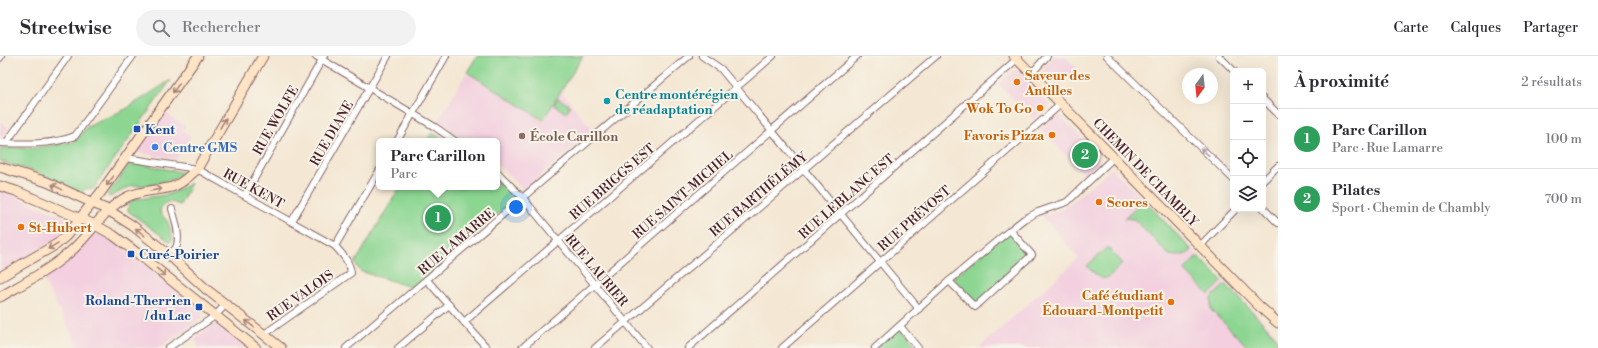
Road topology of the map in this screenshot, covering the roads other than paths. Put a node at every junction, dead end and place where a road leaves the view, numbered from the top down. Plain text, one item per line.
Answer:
1 (68, 56) edge
2 (133, 56) edge
3 (198, 56) edge
4 (263, 56) edge
5 (316, 56) edge
6 (388, 56) edge
7 (446, 56) edge
8 (689, 56) edge
9 (702, 56) edge
10 (773, 56) edge
11 (857, 56) edge
12 (936, 56) edge
13 (1046, 56) edge
14 (1107, 56) edge
15 (1219, 56) edge
16 (323, 58) edge
17 (1016, 58) edge
18 (1231, 68) edge
19 (1031, 74) junction
20 (369, 88) junction
21 (736, 88) junction
22 (1266, 102) edge
23 (1061, 104) junction
24 (412, 114) junction
25 (1278, 114) edge
26 (772, 131) junction
27 (399, 138) edge
28 (450, 138) edge
29 (3, 143) edge
30 (126, 158) junction
31 (1114, 158) junction
32 (1278, 166) edge
33 (0, 167) edge
34 (197, 169) junction
35 (804, 170) junction
36 (500, 175) edge
37 (376, 176) edge
38 (1230, 176) edge
39 (1266, 178) edge
40 (0, 186) edge
41 (245, 195) junction
42 (523, 198) junction
43 (93, 203) junction
44 (172, 209) dead end
45 (108, 210) junction
46 (1266, 211) edge
47 (1233, 212) edge
48 (841, 214) junction
49 (81, 219) junction
50 (292, 221) junction
51 (1278, 223) edge
52 (95, 225) junction
53 (1010, 230) junction
54 (558, 241) junction
55 (335, 246) junction
56 (1200, 246) junction
57 (168, 254) junction
58 (881, 262) junction
59 (351, 274) joint
60 (0, 277) edge
61 (427, 280) junction
62 (949, 281) junction
63 (594, 285) junction
64 (0, 297) edge
65 (226, 304) junction
66 (449, 305) junction
67 (1259, 306) junction
68 (919, 309) junction
69 (215, 316) junction
70 (464, 322) junction
71 (625, 322) junction
72 (1278, 323) edge
73 (900, 326) junction
74 (1278, 330) edge
75 (262, 335) junction
76 (168, 348) edge
77 (256, 348) edge
78 (281, 348) edge
79 (346, 348) edge
80 (398, 348) edge
81 (486, 348) edge
82 (522, 348) edge
83 (595, 348) edge
84 (647, 348) edge
85 (688, 348) edge
86 (782, 348) edge
87 (875, 348) edge
88 (918, 348) edge

1 - 29 street
2 - 29 street
3 -> 30 main road
34 -> 4 main road
5 - 16 street
6 - 20 street, RUE DIANE
7 - 24 street
8 - 42 street, RUE LAMARRE
9 - 21 street
10 - 21 street, RUE BRIGGS EST
11 - 26 street, RUE SAINT-MICHEL
12 - 35 street, RUE BARTHÉLÉMY
13 - 19 street
38 -> 14 street
15 - 18 street
16 - 20 street
16 - 41 street, RUE WOLFE
17 - 19 main road, CHEMIN DE CHAMBLY
17 - 48 street, RUE LEBLANC EST
19 - 23 main road, CHEMIN DE CHAMBLY
20 - 24 street
20 - 50 street, RUE DIANE
21 - 26 street
21 - 54 street, RUE BRIGGS EST
22 - 25 street
23 - 31 main road, CHEMIN DE CHAMBLY
23 - 58 street, RUE PRÉVOST
24 - 27 street
24 - 28 street
26 - 35 street
26 - 63 street, RUE SAINT-MICHEL
30 - 34 street, RUE KENT
30 -> 43 main road
31 - 53 street
31 - 56 main road, CHEMIN DE CHAMBLY
32 - 39 street
43 -> 33 main road
34 - 41 street, RUE KENT
45 -> 34 main road
35 - 48 street
35 - 71 street, RUE BARTHÉLÉMY
36 - 42 street, RUE LAURIER
37 - 55 street
40 - 49 main road
41 - 50 street, RUE KENT
42 - 54 street, RUE LAURIER
42 - 61 street, RUE LAMARRE
43 - 45 main road
43 - 49 main road
44 - 57 street
45 - 52 main road
57 -> 45 main road
46 - 51 street
47 - 56 street
48 - 58 street
48 - 85 street, RUE LEBLANC EST
49 - 52 main road
49 -> 60 main road
50 - 55 street, RUE KENT
52 - 64 main road
52 -> 69 main road
53 - 62 street
53 - 62 street
54 - 63 street, RUE LAURIER
54 - 70 street, RUE BRIGGS EST
55 - 59 street, RUE KENT
56 - 67 main road, CHEMIN DE CHAMBLY
57 - 65 main road
58 - 68 street
58 - 86 street, RUE PRÉVOST
59 - 75 street, RUE VALOIS
61 - 66 street
61 - 79 street, RUE LAMARRE
62 - 68 street
63 - 71 street, RUE LAURIER
63 - 82 street, RUE SAINT-MICHEL
65 - 69 street
75 -> 65 main road
66 - 70 street
66 - 80 street
67 - 72 main road, CHEMIN DE CHAMBLY
67 - 74 main road, CHEMIN DE CHAMBLY
68 - 73 street
69 - 76 street
69 - 77 main road
70 - 81 street
71 - 83 street, RUE BARTHÉLÉMY
71 - 84 street, RUE LAURIER
73 - 87 street
73 - 88 street
75 - 78 main road

